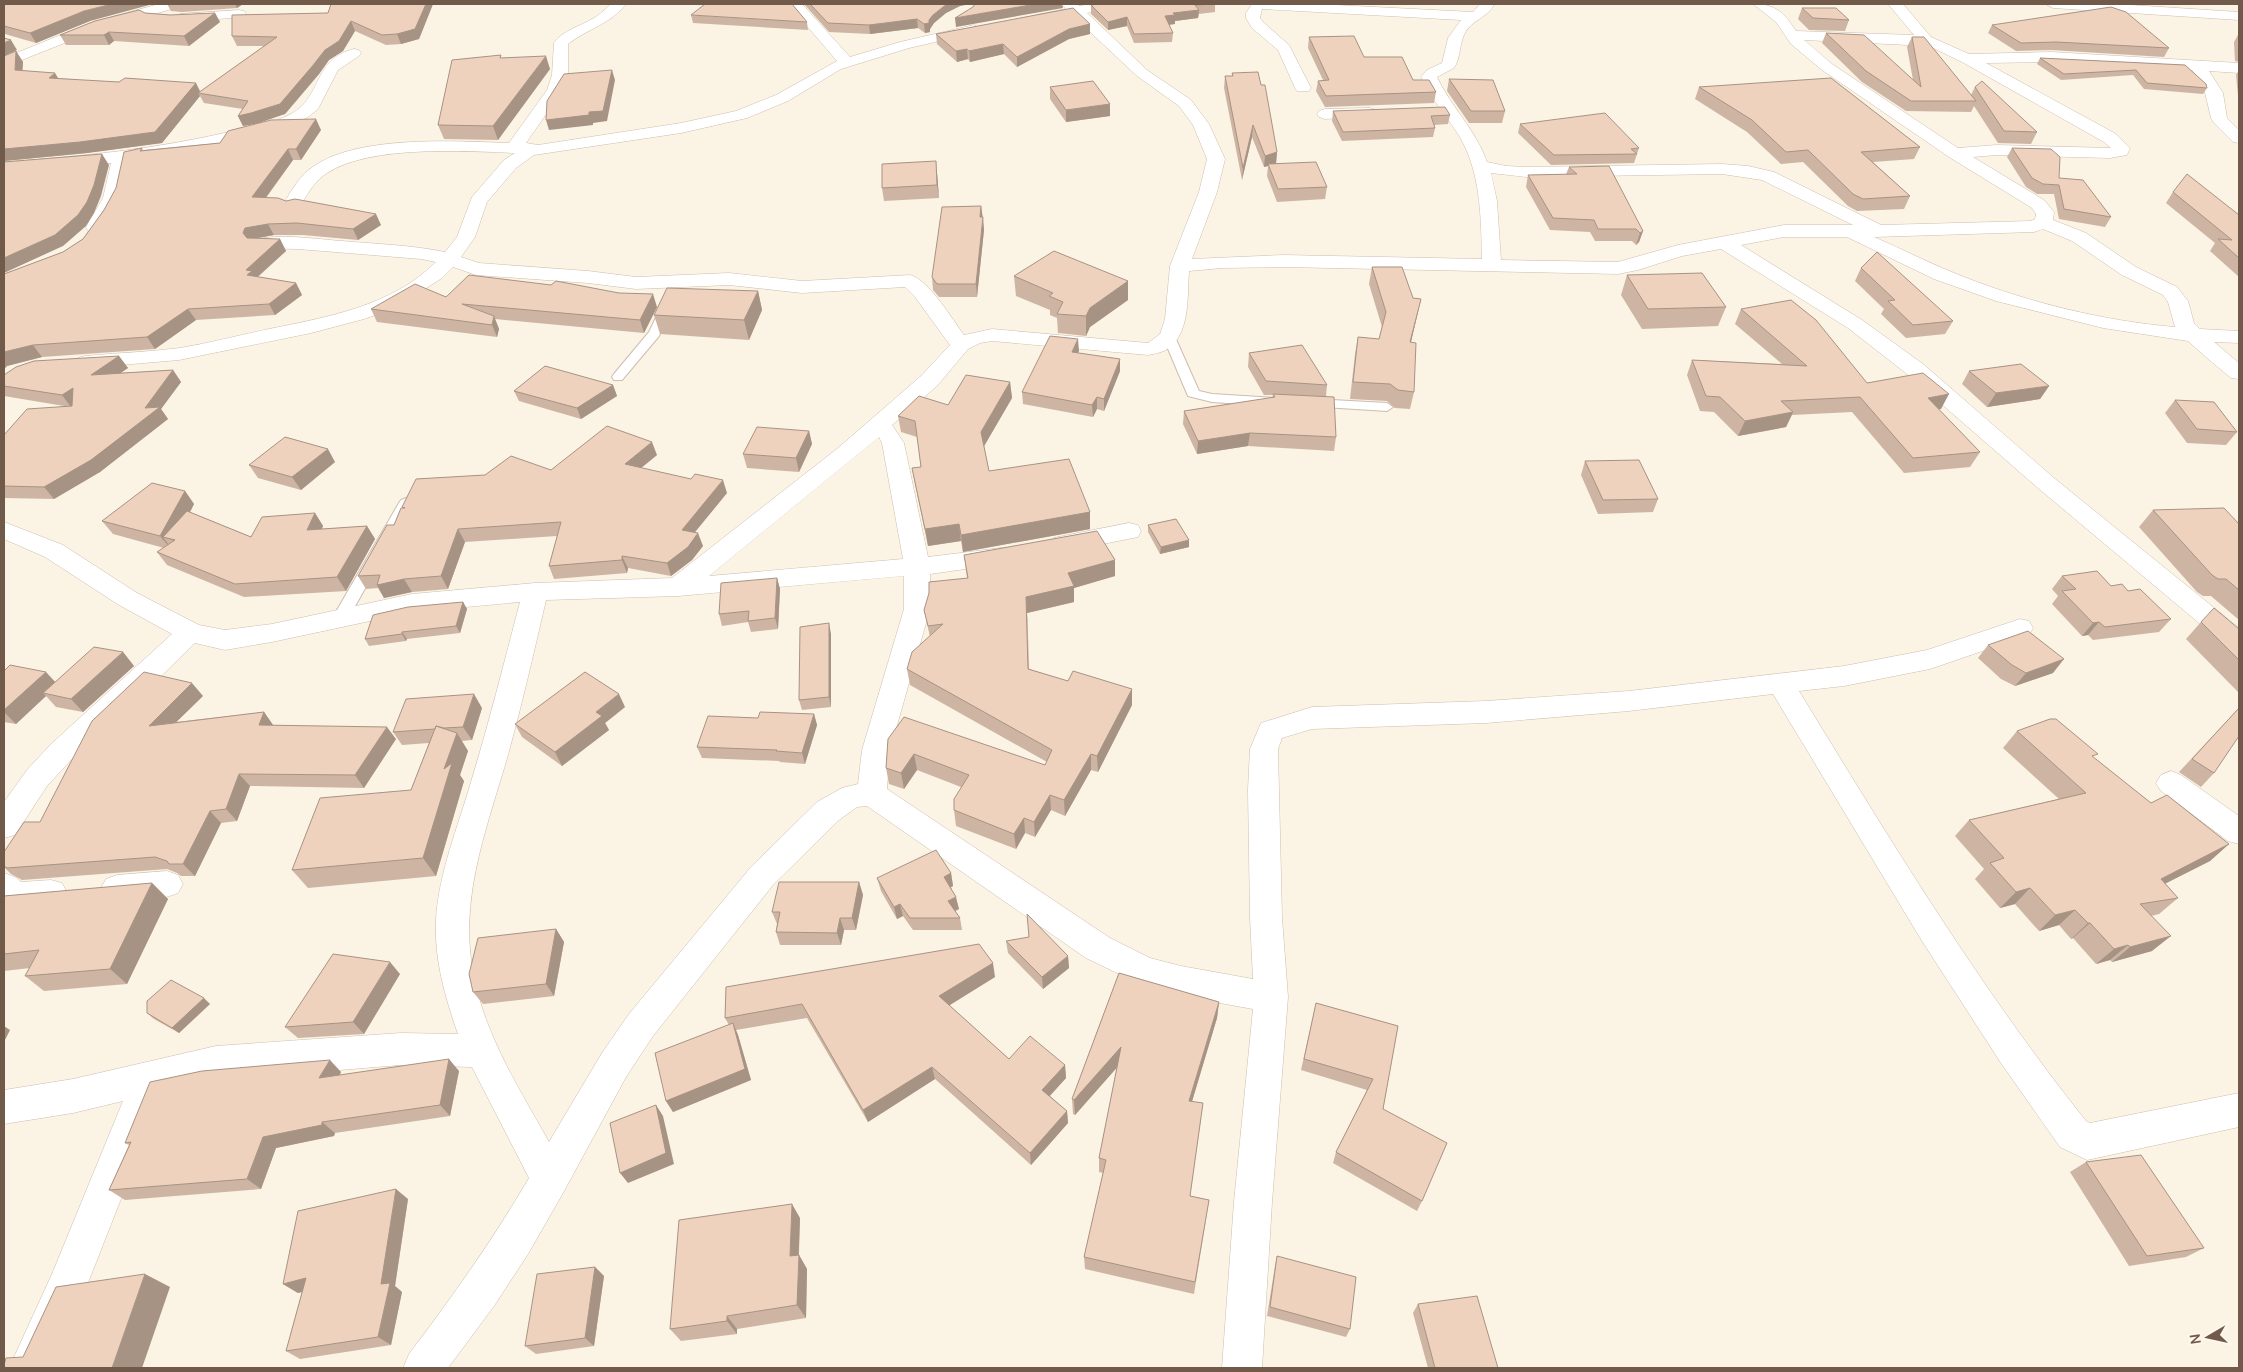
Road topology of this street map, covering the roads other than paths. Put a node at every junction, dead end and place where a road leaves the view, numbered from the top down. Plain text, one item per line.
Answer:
1 (174, 4) edge
2 (619, 4) edge
3 (795, 4) edge
4 (1111, 4) edge
5 (1487, 4) edge
6 (1760, 4) edge
7 (1895, 4) edge
8 (2053, 4) edge
9 (1258, 5) edge
10 (1074, 8) edge
11 (239, 14) edge
12 (130, 15) junction
13 (1474, 16) junction
14 (2239, 16) edge
15 (950, 19) dead end
16 (1027, 20) edge
17 (990, 26) edge
18 (1792, 35) junction
19 (931, 38) junction
20 (1925, 40) junction
21 (12, 42) edge
22 (35, 49) junction
23 (354, 53) dead end
24 (1968, 59) junction
25 (846, 62) junction
26 (4, 63) edge
27 (2196, 65) junction
28 (2239, 68) edge
29 (1303, 88) dead end
30 (1449, 109) junction
31 (1432, 110) edge
32 (1390, 112) edge
33 (1325, 114) dead end
34 (2239, 138) edge
35 (514, 148) junction
36 (535, 149) junction
37 (1956, 153) junction
38 (121, 156) junction
39 (1479, 165) junction
40 (4, 167) edge
41 (292, 205) edge
42 (2043, 222) junction
43 (1846, 231) junction
44 (1879, 231) junction
45 (86, 238) edge
46 (1723, 242) junction
47 (260, 244) edge
48 (450, 259) junction
49 (1492, 264) junction
50 (1180, 266) junction
51 (671, 282) junction
52 (2194, 336) junction
53 (1169, 337) junction
54 (2239, 337) edge
55 (961, 345) junction
56 (68, 363) edge
57 (2239, 373) edge
58 (618, 377) dead end
59 (1387, 407) dead end
60 (878, 424) junction
61 (412, 494) edge
62 (4, 530) edge
63 (1130, 531) dead end
64 (917, 566) junction
65 (678, 587) junction
66 (535, 592) junction
67 (341, 617) junction
68 (2020, 628) dead end
69 (190, 632) junction
70 (2239, 642) edge
71 (1780, 683) junction
72 (2171, 784) dead end
73 (872, 794) junction
74 (4, 826) edge
75 (2239, 832) edge
76 (167, 884) dead end
77 (4, 886) edge
78 (1271, 997) junction
79 (481, 1051) junction
80 (151, 1078) junction
81 (4, 1107) edge
82 (2239, 1110) edge
83 (550, 1180) junction
84 (29, 1368) edge
85 (423, 1368) edge
86 (1242, 1368) edge

1 - 12 street
2 - 35 street
3 - 25 street
4 - 10 street
5 - 13 street
6 - 18 street
7 - 20 street
8 - 14 street
9 - 13 street
9 - 29 street
10 - 16 street
10 - 50 street
11 - 12 street
12 - 22 street
13 - 30 street
15 - 19 street
17 - 19 street
18 - 20 street
18 - 37 street
19 - 25 street
20 - 24 street
21 - 22 street
22 - 26 street
23 - 38 street
24 - 27 street
24 - 37 street
25 - 36 street
27 - 28 street
27 - 34 street
30 - 31 street
30 - 39 street
32 - 33 street
35 - 36 street
35 - 41 street
36 - 48 street
37 - 42 street
38 - 40 street
38 - 45 street
39 - 44 street
39 - 49 street
42 - 44 street
42 - 52 street
43 - 44 street
43 - 46 street
43 - 52 street
46 - 49 street
46 - 70 street
47 - 48 street
48 - 51 street
48 - 56 street
49 - 50 street
50 - 53 street
51 - 55 street
51 - 58 lane
52 - 54 street
52 - 57 street
53 - 55 street
53 - 59 lane
55 - 60 street
60 - 64 street
60 - 65 street
61 - 67 lane
62 - 69 street
63 - 64 street
64 - 65 street
64 - 73 street
65 - 66 street
66 - 67 street
66 - 79 street
67 - 69 street
68 - 71 street
69 - 74 street
71 - 78 street
71 - 82 street
72 - 75 street
73 - 78 street
73 - 83 street
76 - 77 street
78 - 86 street
79 - 80 street
79 - 83 street
80 - 81 street
80 - 84 street
83 - 85 street

